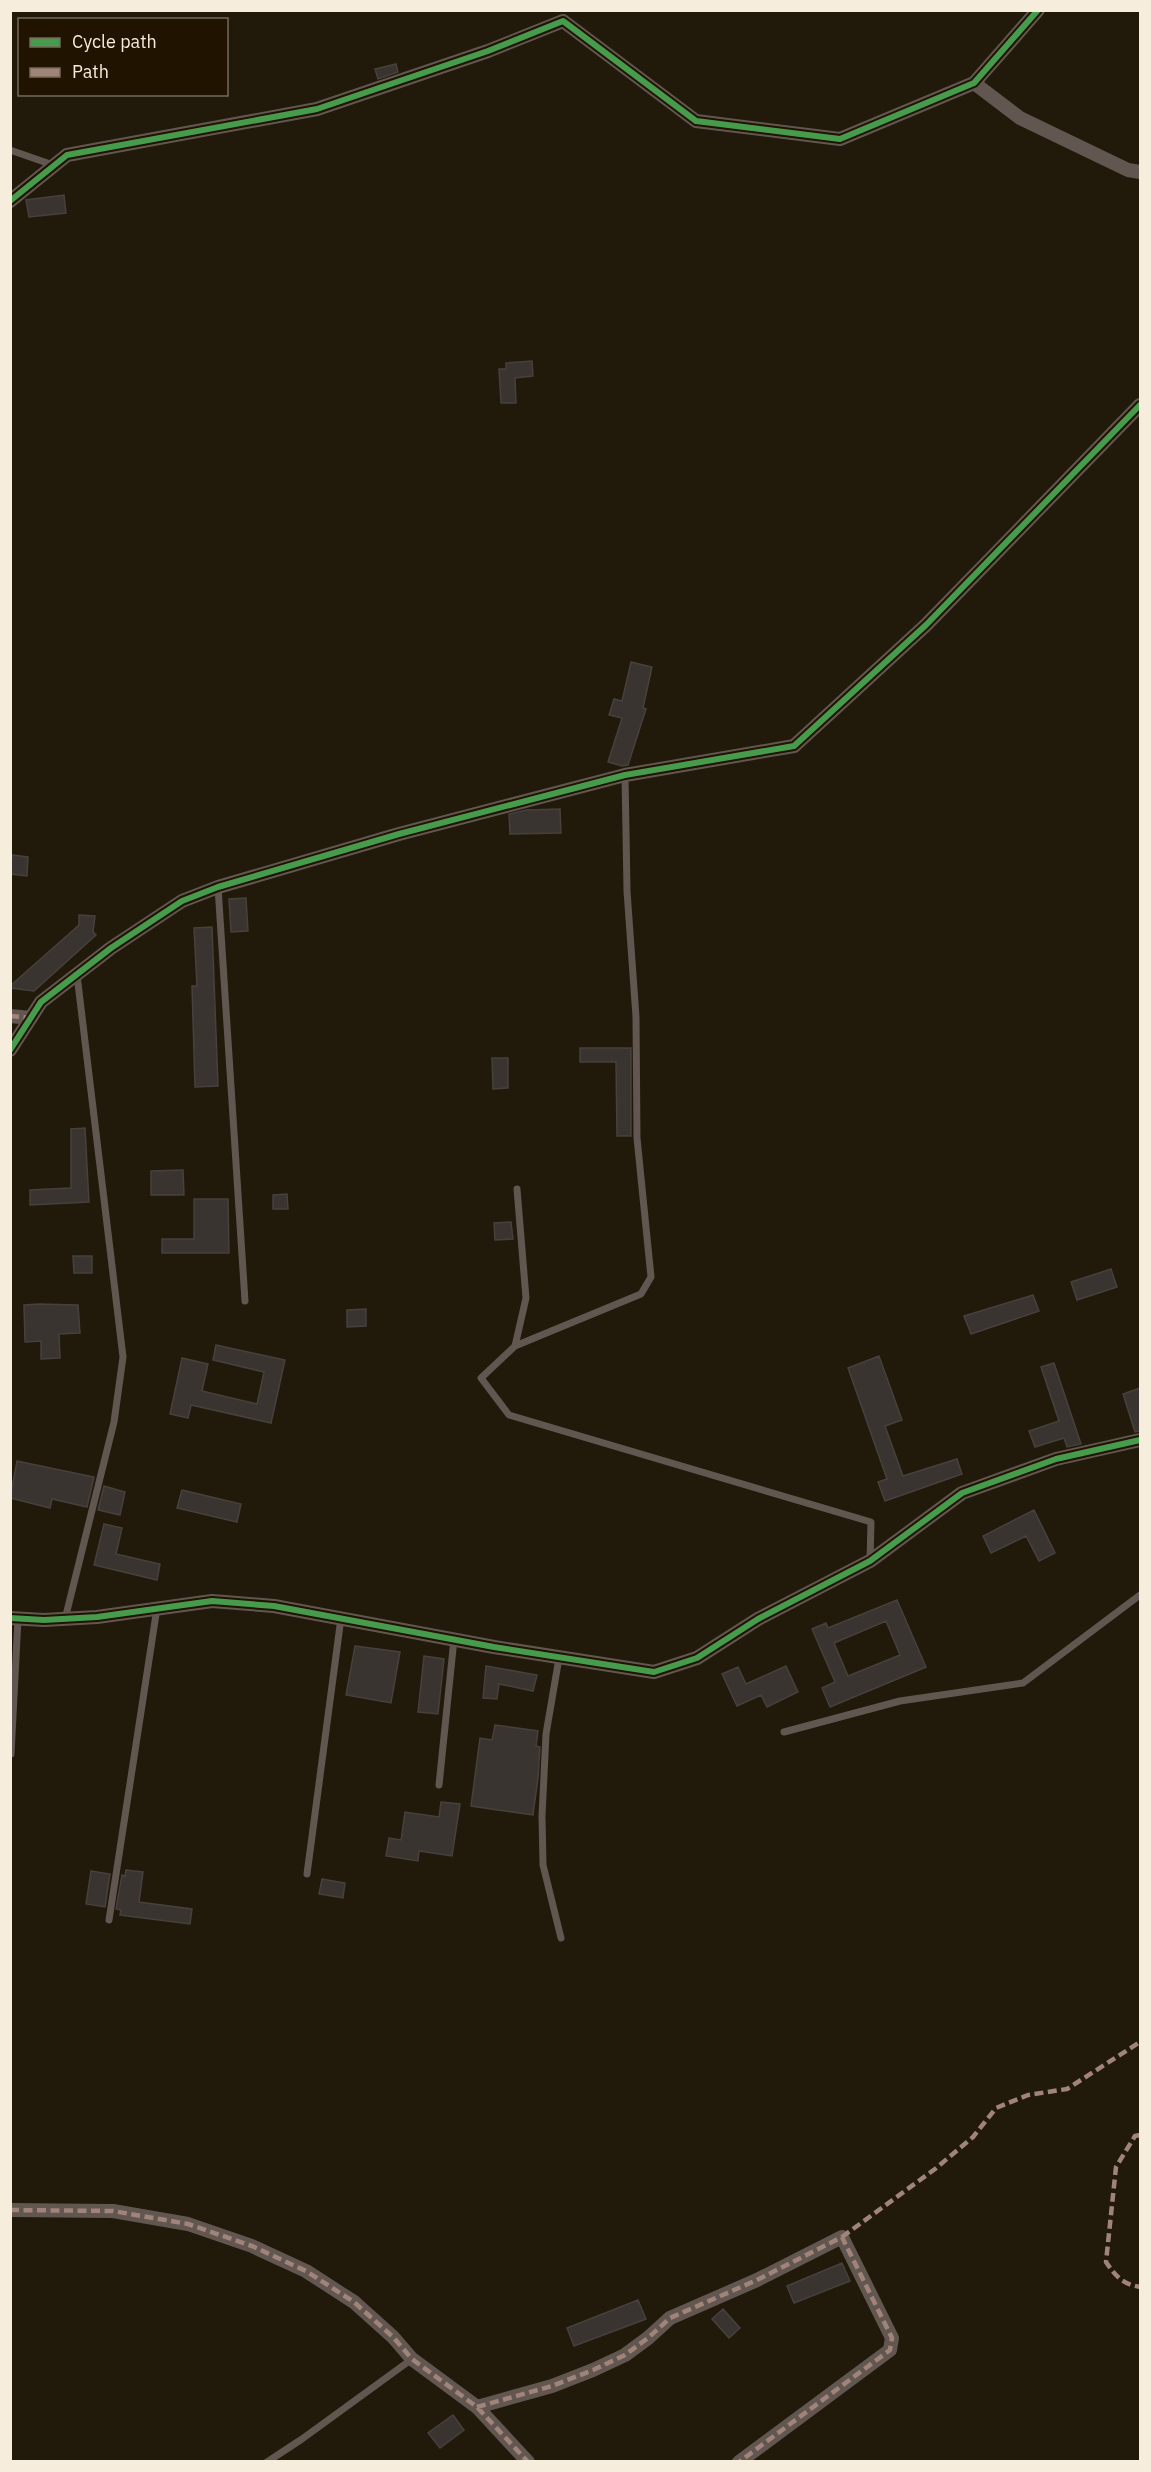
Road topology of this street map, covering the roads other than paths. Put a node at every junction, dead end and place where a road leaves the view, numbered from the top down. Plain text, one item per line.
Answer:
1 (1038, 10) edge
2 (974, 83) junction
3 (10, 150) edge
4 (53, 165) junction
5 (1140, 172) edge
6 (10, 201) edge
7 (1140, 405) edge
8 (626, 775) junction
9 (218, 887) junction
10 (77, 975) junction
11 (10, 1016) edge
12 (32, 1018) junction
13 (10, 1050) edge
14 (517, 1189) dead end
15 (245, 1301) dead end
16 (515, 1346) junction
17 (1140, 1440) edge
18 (870, 1561) junction
19 (1140, 1595) edge
20 (157, 1608) junction
21 (14, 1618) edge
22 (340, 1618) junction
23 (65, 1619) junction
24 (454, 1639) junction
25 (559, 1658) junction
26 (784, 1732) dead end
27 (11, 1754) edge
28 (439, 1785) dead end
29 (307, 1874) dead end
30 (109, 1920) dead end
31 (561, 1938) dead end
32 (10, 2210) edge
33 (412, 2359) junction
34 (477, 2407) junction
35 (267, 2462) edge
36 (528, 2462) edge
37 (739, 2462) edge

1 - 2 street
2 - 4 street
2 - 5 street
3 - 4 lane
4 - 6 street
7 - 8 street
8 - 9 street
8 - 16 lane
9 - 10 street
9 - 15 lane
10 - 12 street
10 - 23 lane
11 - 12 street
12 - 13 street
14 - 16 lane
16 - 18 lane
17 - 18 street
18 - 25 street
19 - 26 lane
20 - 22 street
20 - 23 street
20 - 30 lane
21 - 23 street
21 - 27 lane
22 - 24 street
22 - 29 lane
24 - 25 street
24 - 28 lane
25 - 31 lane
32 - 33 street
33 - 34 street
33 - 35 lane
34 - 36 street
34 - 37 street

